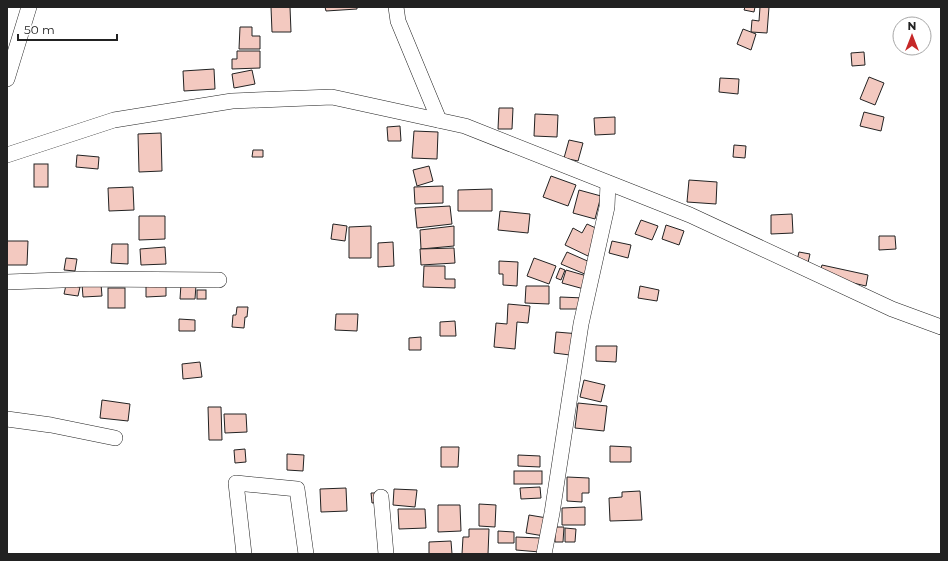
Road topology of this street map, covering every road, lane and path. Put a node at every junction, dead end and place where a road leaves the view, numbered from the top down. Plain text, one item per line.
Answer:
1 (29, 7) edge
2 (396, 7) edge
3 (7, 79) edge
4 (439, 120) junction
5 (7, 155) edge
6 (608, 182) junction
7 (219, 280) dead end
8 (7, 282) edge
9 (941, 326) edge
10 (7, 419) edge
11 (115, 438) dead end
12 (381, 497) dead end
13 (244, 554) edge
14 (306, 554) edge
15 (386, 554) edge
16 (544, 554) edge

1 - 3 street
2 - 4 street
4 - 5 street
4 - 6 street
6 - 9 street
6 - 16 street
7 - 8 street
10 - 11 street
12 - 15 street
13 - 14 street

